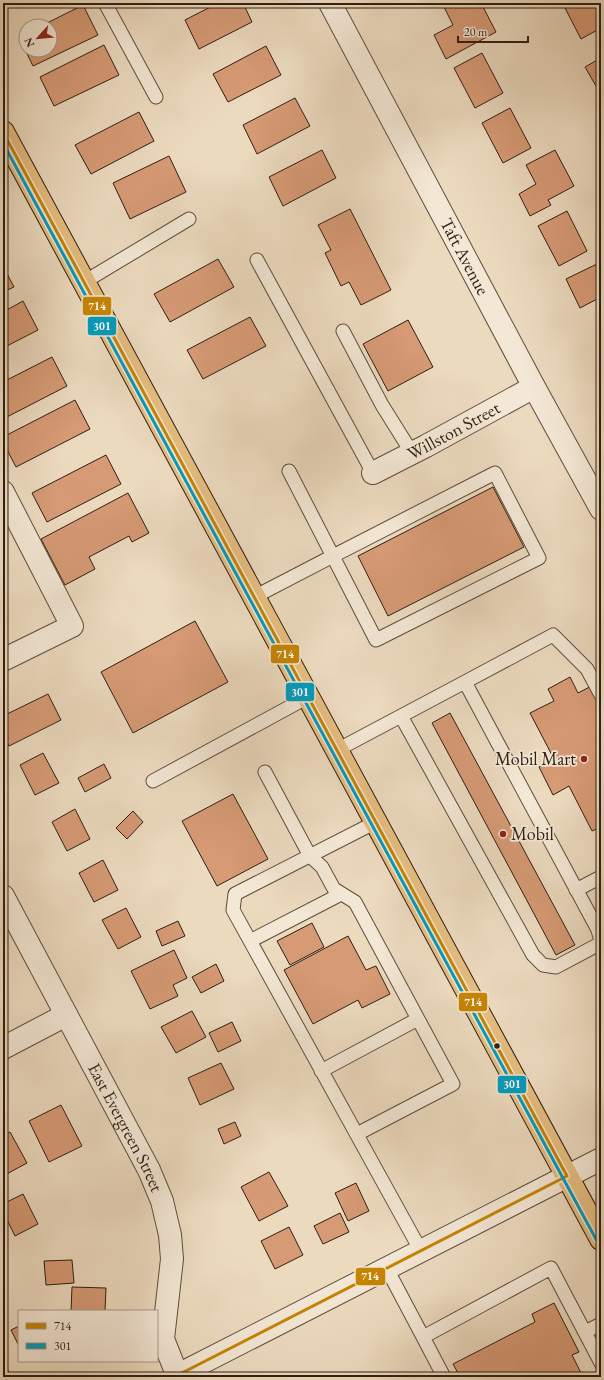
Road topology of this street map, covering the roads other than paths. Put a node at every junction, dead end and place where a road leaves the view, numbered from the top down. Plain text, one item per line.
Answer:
1 (105, 3) edge
2 (330, 3) edge
3 (156, 97) dead end
4 (3, 132) edge
5 (189, 219) dead end
6 (257, 260) dead end
7 (84, 282) junction
8 (343, 331) dead end
9 (534, 386) junction
10 (412, 453) junction
11 (289, 471) dead end
12 (373, 473) joint
13 (3, 492) edge
14 (601, 509) edge
15 (333, 556) junction
16 (254, 597) junction
17 (3, 660) edge
18 (465, 682) junction
19 (601, 695) edge
20 (308, 697) junction
21 (401, 716) junction
22 (337, 750) junction
23 (265, 772) dead end
24 (153, 781) dead end
25 (376, 822) junction
26 (310, 856) junction
27 (601, 877) edge
28 (576, 890) junction
29 (341, 894) junction
30 (3, 896) edge
31 (250, 941) junction
32 (601, 942) edge
33 (66, 1015) junction
34 (418, 1019) junction
35 (3, 1048) edge
36 (321, 1071) junction
37 (357, 1134) junction
38 (601, 1159) edge
39 (567, 1176) junction
40 (601, 1239) edge
41 (421, 1251) junction
42 (387, 1269) junction
43 (601, 1324) edge
44 (585, 1332) junction
45 (423, 1337) junction
46 (601, 1363) edge
47 (177, 1376) edge
48 (444, 1377) edge

1 - 3 lane
2 - 9 street, Taft Avenue
4 - 7 main road
5 - 7 lane
6 - 12 lane
7 - 16 main road
8 - 10 lane
9 - 10 street, Willston Street
9 - 14 street, Taft Avenue
10 - 12 street, Willston Street
11 - 15 lane
13 - 17 street
15 - 15 lane
15 - 16 lane
16 - 20 main road
18 - 19 lane
18 - 21 lane
18 - 28 lane
20 - 22 main road
20 - 24 lane
21 - 22 lane
21 - 32 lane
22 - 25 main road
23 - 26 lane
25 - 26 lane
25 - 39 main road
26 - 29 lane
26 - 31 lane
27 - 28 lane
28 - 32 lane
29 - 31 lane
29 - 34 lane
30 - 33 street, East Evergreen Street
31 - 36 lane
33 - 35 street
33 - 47 street, East Evergreen Street
34 - 36 lane
34 - 37 lane
36 - 37 lane
37 - 41 lane
38 - 39 street
39 - 40 main road
39 - 41 street
41 - 42 street
42 - 45 lane
42 - 47 street
43 - 44 lane
44 - 45 lane
44 - 46 lane
45 - 48 lane

